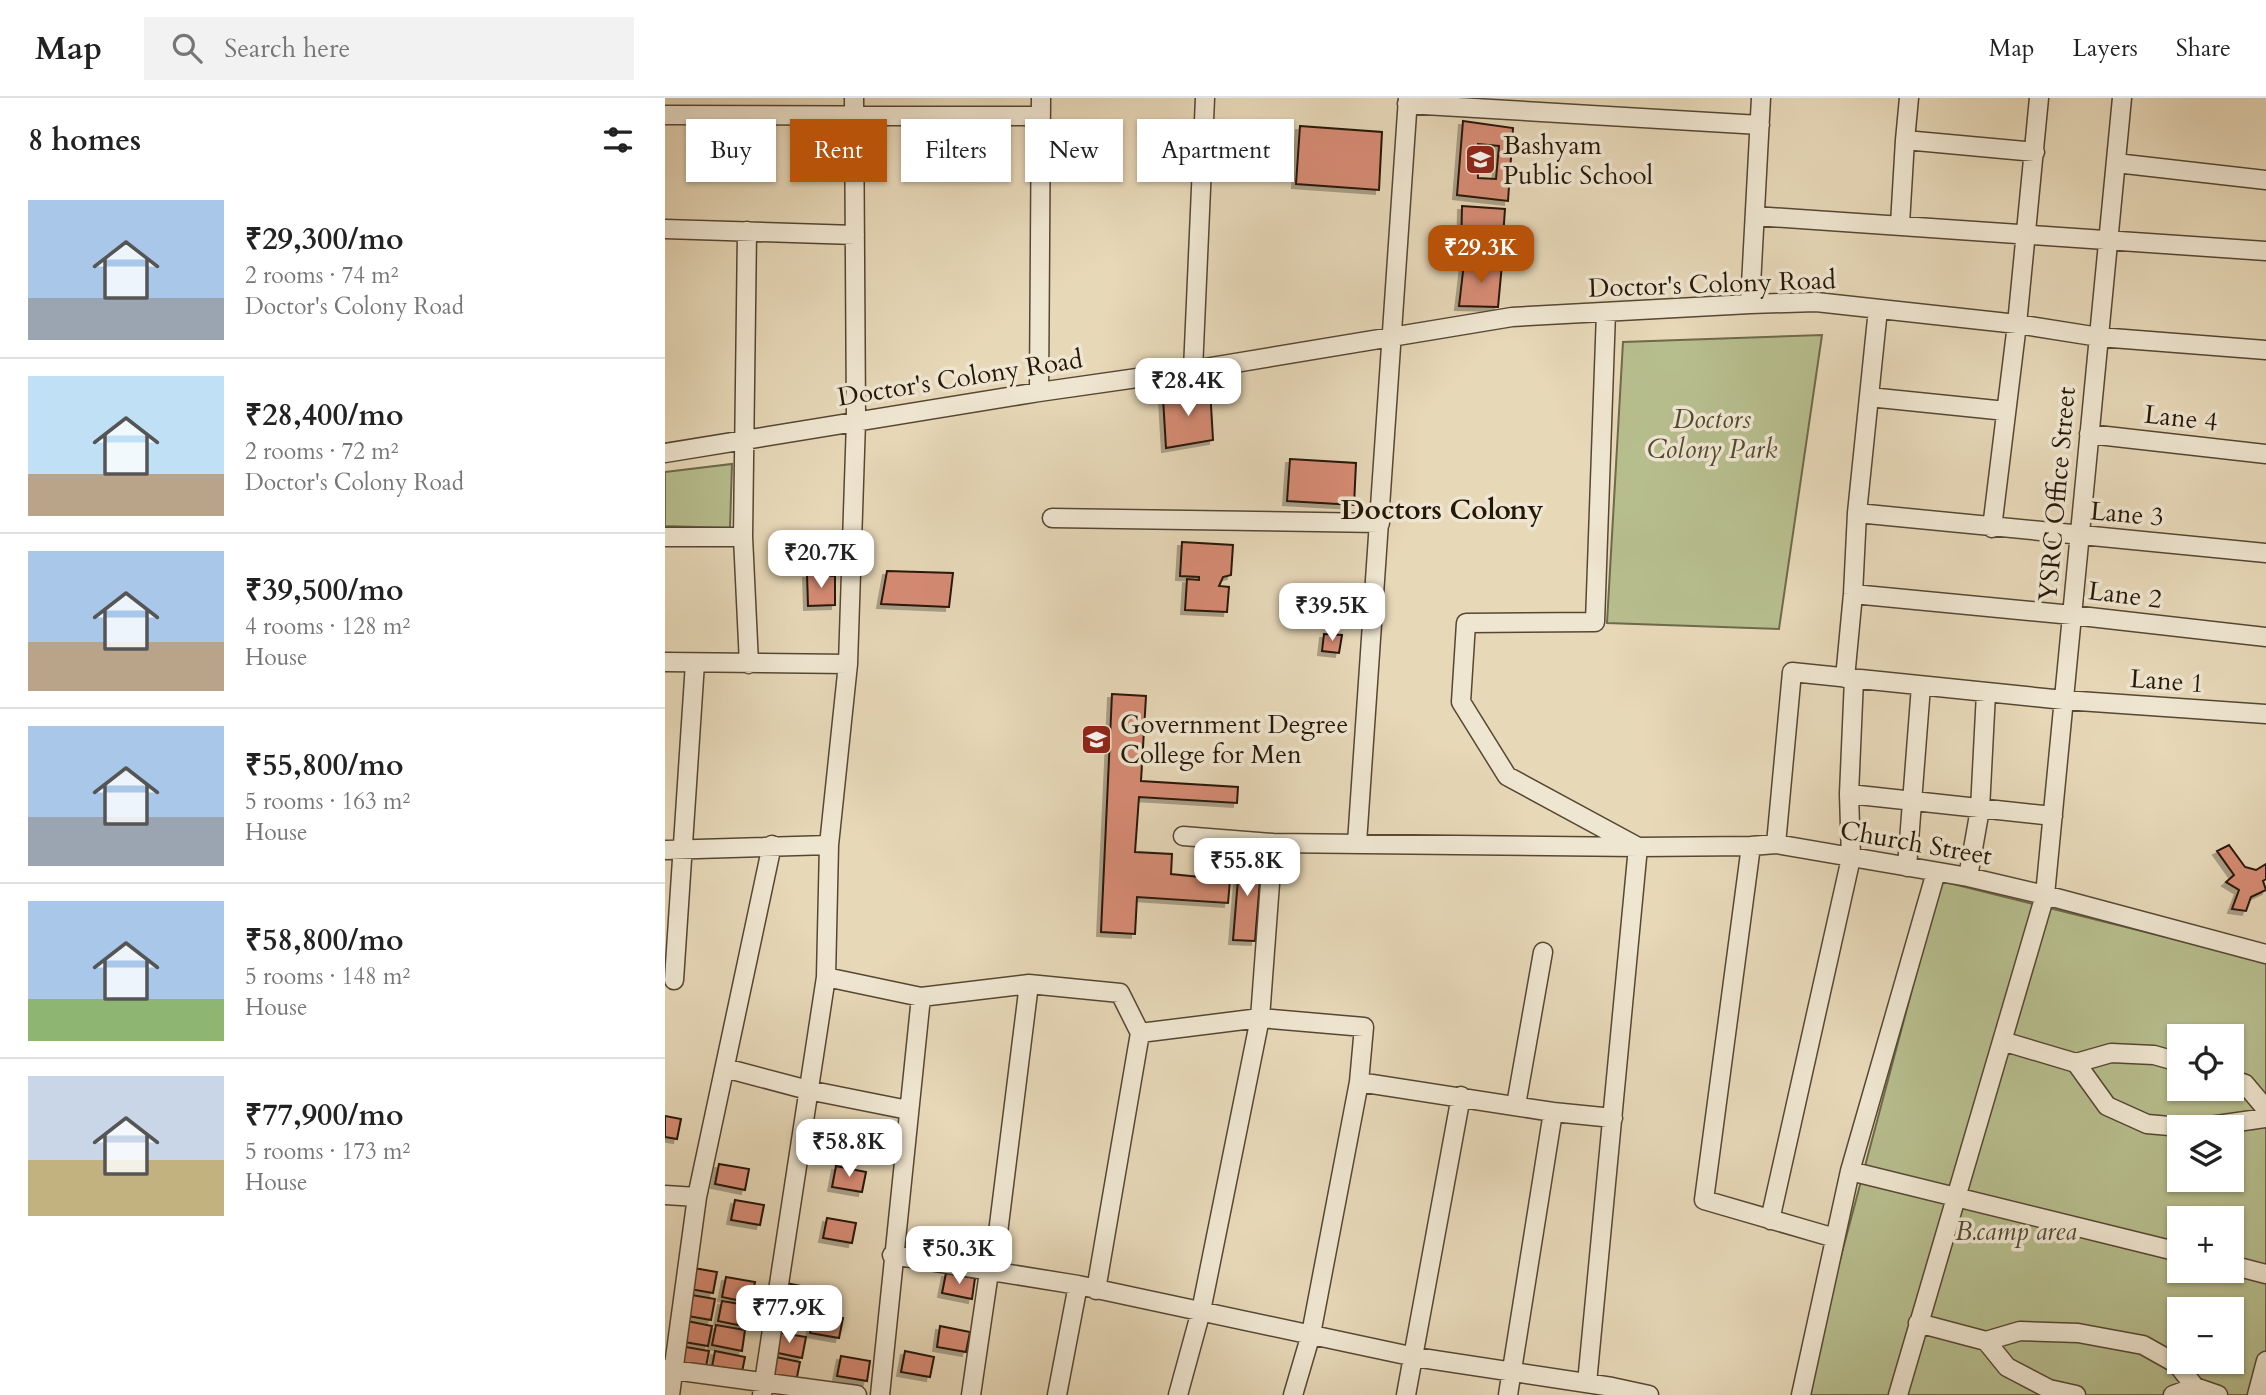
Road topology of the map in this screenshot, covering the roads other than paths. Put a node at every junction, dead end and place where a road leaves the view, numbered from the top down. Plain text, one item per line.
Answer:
1 (1205, 98) edge
2 (1761, 98) edge
3 (1909, 98) edge
4 (2039, 98) edge
5 (2122, 98) edge
6 (1408, 101) edge
7 (708, 106) edge
8 (1617, 106) edge
9 (854, 107) edge
10 (1040, 107) edge
11 (665, 115) edge
12 (1760, 125) junction
13 (1905, 140) junction
14 (2035, 152) junction
15 (2116, 163) junction
16 (2266, 180) edge
17 (1755, 216) junction
18 (1900, 224) junction
19 (665, 229) edge
20 (747, 231) junction
21 (2026, 233) junction
22 (855, 234) junction
23 (2109, 240) junction
24 (2266, 251) edge
25 (1750, 304) junction
26 (1878, 309) junction
27 (1606, 312) junction
28 (2017, 324) junction
29 (1392, 336) junction
30 (2099, 337) junction
31 (2266, 350) edge
32 (1193, 370) junction
33 (1039, 391) junction
34 (1869, 397) junction
35 (2006, 411) junction
36 (856, 421) junction
37 (2089, 435) junction
38 (744, 440) junction
39 (665, 453) edge
40 (2266, 454) edge
41 (1857, 513) junction
42 (1052, 518) dead end
43 (1380, 523) junction
44 (1992, 528) junction
45 (2080, 536) junction
46 (665, 537) edge
47 (743, 537) junction
48 (2266, 553) edge
49 (1853, 594) junction
50 (2072, 615) junction
51 (2266, 637) edge
52 (665, 662) edge
53 (695, 663) junction
54 (749, 664) junction
55 (848, 664) junction
56 (1849, 678) junction
57 (1921, 686) junction
58 (1986, 692) junction
59 (2064, 701) junction
60 (2266, 714) edge
61 (1849, 794) junction
62 (1914, 800) junction
63 (1980, 809) junction
64 (2053, 816) junction
65 (1183, 836) dead end
66 (1273, 843) junction
67 (1357, 843) junction
68 (1776, 844) junction
69 (772, 845) junction
70 (829, 845) junction
71 (1751, 846) junction
72 (1638, 847) junction
73 (665, 850) edge
74 (684, 851) junction
75 (1851, 858) junction
76 (1907, 867) junction
77 (1936, 872) junction
78 (1968, 877) junction
79 (2045, 895) junction
80 (1543, 952) dead end
81 (2266, 954) edge
82 (826, 977) junction
83 (674, 980) dead end
84 (1029, 984) junction
85 (921, 997) junction
86 (1260, 1018) junction
87 (1140, 1033) junction
88 (2001, 1041) junction
89 (2167, 1059) edge
90 (2076, 1063) junction
91 (725, 1068) junction
92 (1359, 1082) junction
93 (2244, 1084) edge
94 (808, 1090) junction
95 (1461, 1096) junction
96 (1516, 1105) junction
97 (2266, 1109) edge
98 (908, 1110) junction
99 (1553, 1112) junction
100 (1613, 1118) junction
101 (2266, 1118) edge
102 (2244, 1121) edge
103 (2167, 1126) edge
104 (1850, 1171) junction
105 (665, 1195) edge
106 (697, 1196) junction
107 (1955, 1197) junction
108 (1770, 1220) junction
109 (1835, 1238) junction
110 (2167, 1249) edge
111 (893, 1255) junction
112 (2244, 1268) edge
113 (991, 1273) junction
114 (2266, 1274) edge
115 (1078, 1285) junction
116 (1096, 1290) junction
117 (1201, 1311) junction
118 (1918, 1323) junction
119 (1311, 1334) junction
120 (1986, 1341) junction
121 (1415, 1357) junction
122 (2266, 1361) edge
123 (670, 1370) edge
124 (1510, 1371) junction
125 (1587, 1383) junction
126 (2195, 1387) junction
127 (763, 1389) edge
128 (1610, 1391) edge
129 (670, 1395) edge
130 (857, 1395) edge
131 (880, 1395) edge
132 (971, 1395) edge
133 (1057, 1395) edge
134 (1178, 1395) edge
135 (1293, 1395) edge
136 (1406, 1395) edge
137 (1508, 1395) edge
138 (1649, 1395) edge
139 (1801, 1395) edge
140 (1898, 1395) edge
141 (2076, 1395) edge
142 (2173, 1395) edge
143 (2218, 1395) edge
144 (2257, 1395) edge

1 - 32 street
2 - 12 street
3 - 13 street
4 - 14 street
5 - 15 street, YSRC Office Street
6 - 8 street
6 - 29 street
7 - 9 street
7 - 11 street
8 - 12 street
9 - 10 street
9 - 22 street
10 - 33 street
12 - 17 street
13 - 14 street
13 - 18 street
14 - 21 street
15 - 16 street
15 - 23 street, YSRC Office Street
17 - 18 street
17 - 25 street
18 - 21 street
19 - 20 street
20 - 22 street
20 - 38 street
21 - 23 street
21 - 28 street
22 - 36 street
23 - 24 street
23 - 30 street, YSRC Office Street
25 - 26 street, Doctor's Colony Road
25 - 27 street, Doctor's Colony Road
26 - 28 street, Doctor's Colony Road
26 - 34 street
27 - 29 street, Doctor's Colony Road
27 - 72 street
28 - 30 street, Doctor's Colony Road
28 - 35 street
29 - 32 street, Doctor's Colony Road
29 - 43 street
30 - 31 street, Doctor's Colony Road
30 - 37 street, YSRC Office Street
32 - 33 street, Doctor's Colony Road
33 - 36 street, Doctor's Colony Road
34 - 35 street
34 - 41 street
35 - 44 street
36 - 38 street, Doctor's Colony Road
36 - 55 street
37 - 40 street, Lane 4
37 - 45 street, YSRC Office Street
38 - 39 street, Doctor's Colony Road
38 - 47 street
41 - 44 street, Lane 3
41 - 49 street
42 - 43 street
43 - 67 street
44 - 45 street, Lane 3
45 - 48 street, Lane 3
45 - 50 street, YSRC Office Street
46 - 47 street
47 - 54 street
49 - 50 street, Lane 2
49 - 56 street
50 - 51 street, Lane 2
50 - 59 street, YSRC Office Street
52 - 53 street
53 - 54 street
53 - 74 street
54 - 55 street
55 - 70 street
56 - 57 street, Lane 1
56 - 61 street
56 - 68 street, Lane 1
57 - 58 street, Lane 1
57 - 62 street
58 - 59 street, Lane 1
58 - 63 street
59 - 60 street, Lane 1
59 - 64 street, YSRC Office Street
61 - 62 street
61 - 75 street
62 - 63 street
62 - 76 street
63 - 64 street
63 - 78 street
64 - 79 street, YSRC Office Street
65 - 66 street, Church Street
66 - 67 street, Church Street
66 - 86 street
67 - 72 street, Church Street
68 - 71 street, Church Street
68 - 75 street, Church Street
69 - 70 street
69 - 74 street
69 - 91 street
70 - 82 street
71 - 72 street, Church Street
71 - 108 street
72 - 100 street
73 - 74 street
74 - 83 street
75 - 76 street, Church Street
75 - 108 street
76 - 77 street, Church Street
77 - 78 street, Church Street
77 - 104 street
78 - 79 street, Church Street
79 - 81 street, Church Street
79 - 88 street, YSRC Office Street
80 - 96 street
82 - 85 street
82 - 94 street
84 - 85 street
84 - 87 street
84 - 113 street
85 - 98 street
86 - 87 street
86 - 92 street
86 - 117 street
87 - 116 street
88 - 90 street
88 - 107 street, YSRC Office Street
89 - 90 street
90 - 103 street
91 - 94 street
91 - 106 street
92 - 95 street
92 - 119 street
93 - 97 street
94 - 98 street
94 - 127 street
95 - 96 street
95 - 121 street
96 - 99 street
98 - 111 street
99 - 100 street
99 - 124 street
100 - 125 street
101 - 102 street
104 - 107 street
104 - 109 street
105 - 106 street
106 - 123 street
107 - 110 street
107 - 118 street, YSRC Office Street
108 - 109 street
109 - 139 street
111 - 113 street
111 - 131 street
112 - 114 street
113 - 115 street
113 - 132 street
115 - 116 street
115 - 133 street
116 - 117 street
117 - 119 street
117 - 134 street
118 - 120 street
118 - 140 street, YSRC Office Street
119 - 121 street
119 - 135 street
120 - 126 street
120 - 141 street
121 - 124 street
121 - 136 street
122 - 144 street
123 - 127 street
123 - 129 street
124 - 125 street
124 - 137 street
125 - 128 street
126 - 142 street
126 - 143 street
127 - 130 street
128 - 138 street

